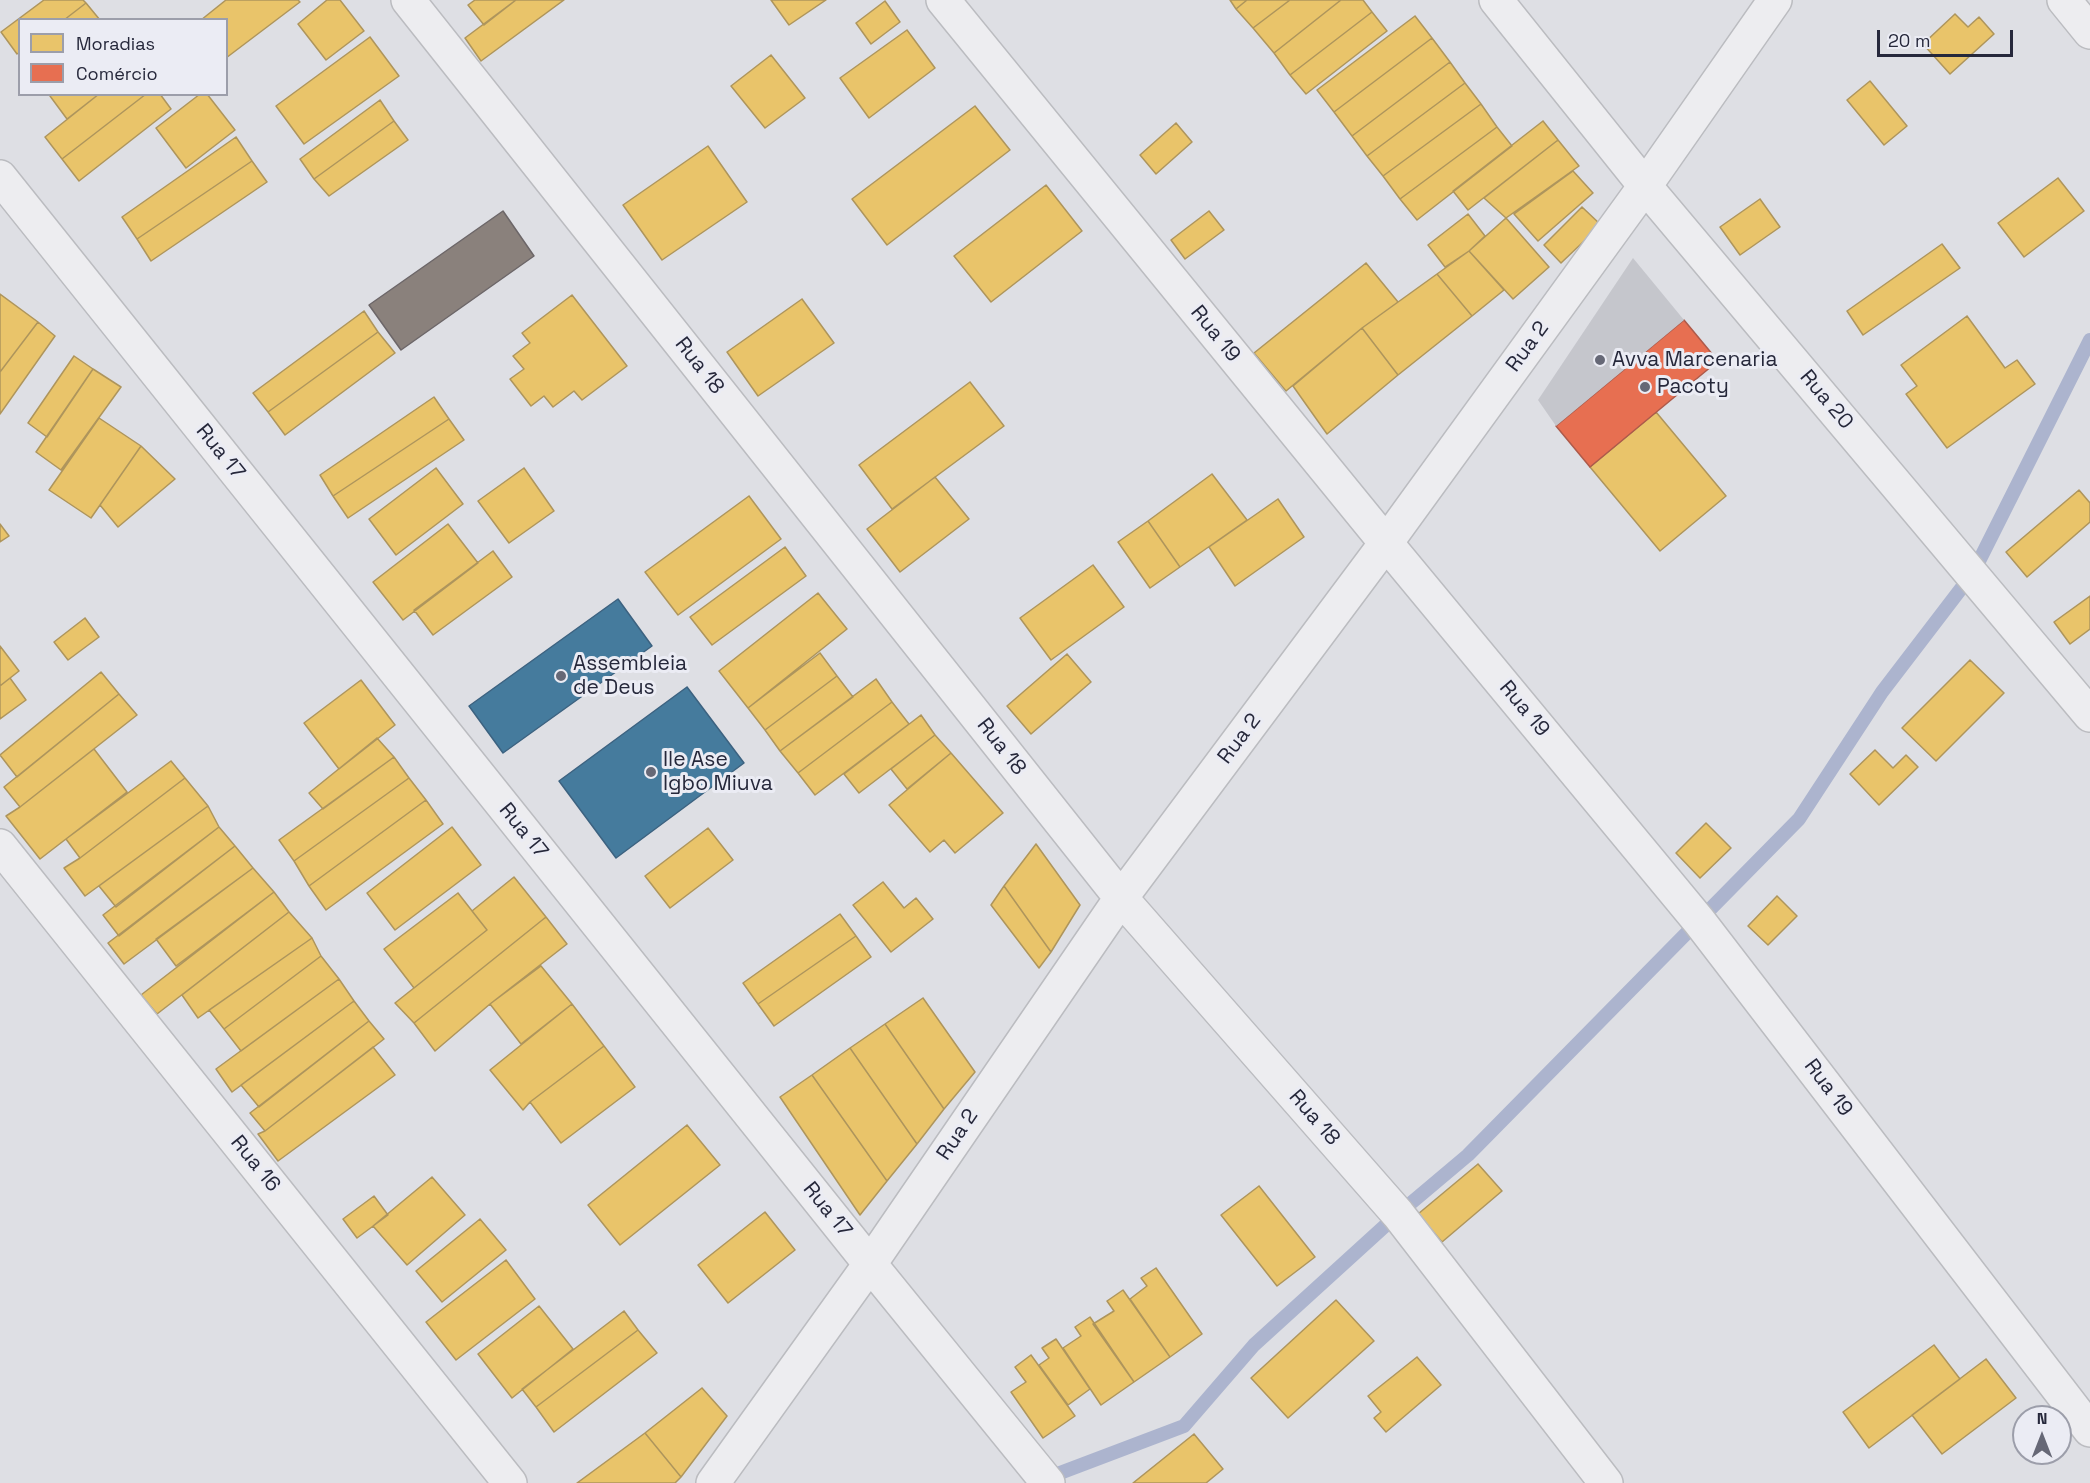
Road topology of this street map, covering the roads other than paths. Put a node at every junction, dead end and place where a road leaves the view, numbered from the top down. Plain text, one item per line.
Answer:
1 (408, 0) edge
2 (943, 0) edge
3 (1496, 0) edge
4 (1775, 0) edge
5 (2064, 0) edge
6 (2090, 32) edge
7 (0, 177) edge
8 (1646, 186) junction
9 (1386, 543) junction
10 (2090, 715) edge
11 (0, 846) edge
12 (1121, 898) junction
13 (870, 1264) junction
14 (2090, 1430) edge
15 (510, 1483) edge
16 (713, 1483) edge
17 (1048, 1483) edge
18 (1606, 1483) edge

1 - 12 street, Rua 18
2 - 9 street, Rua 19
3 - 8 street, Rua 20
4 - 8 street, Rua 2
5 - 6 street
7 - 13 street, Rua 17
8 - 9 street, Rua 2
8 - 10 street, Rua 20
9 - 12 street, Rua 2
9 - 14 street, Rua 19
11 - 15 street, Rua 16
12 - 13 street, Rua 2
12 - 18 street, Rua 18
13 - 16 street, Rua 2
13 - 17 street, Rua 17

